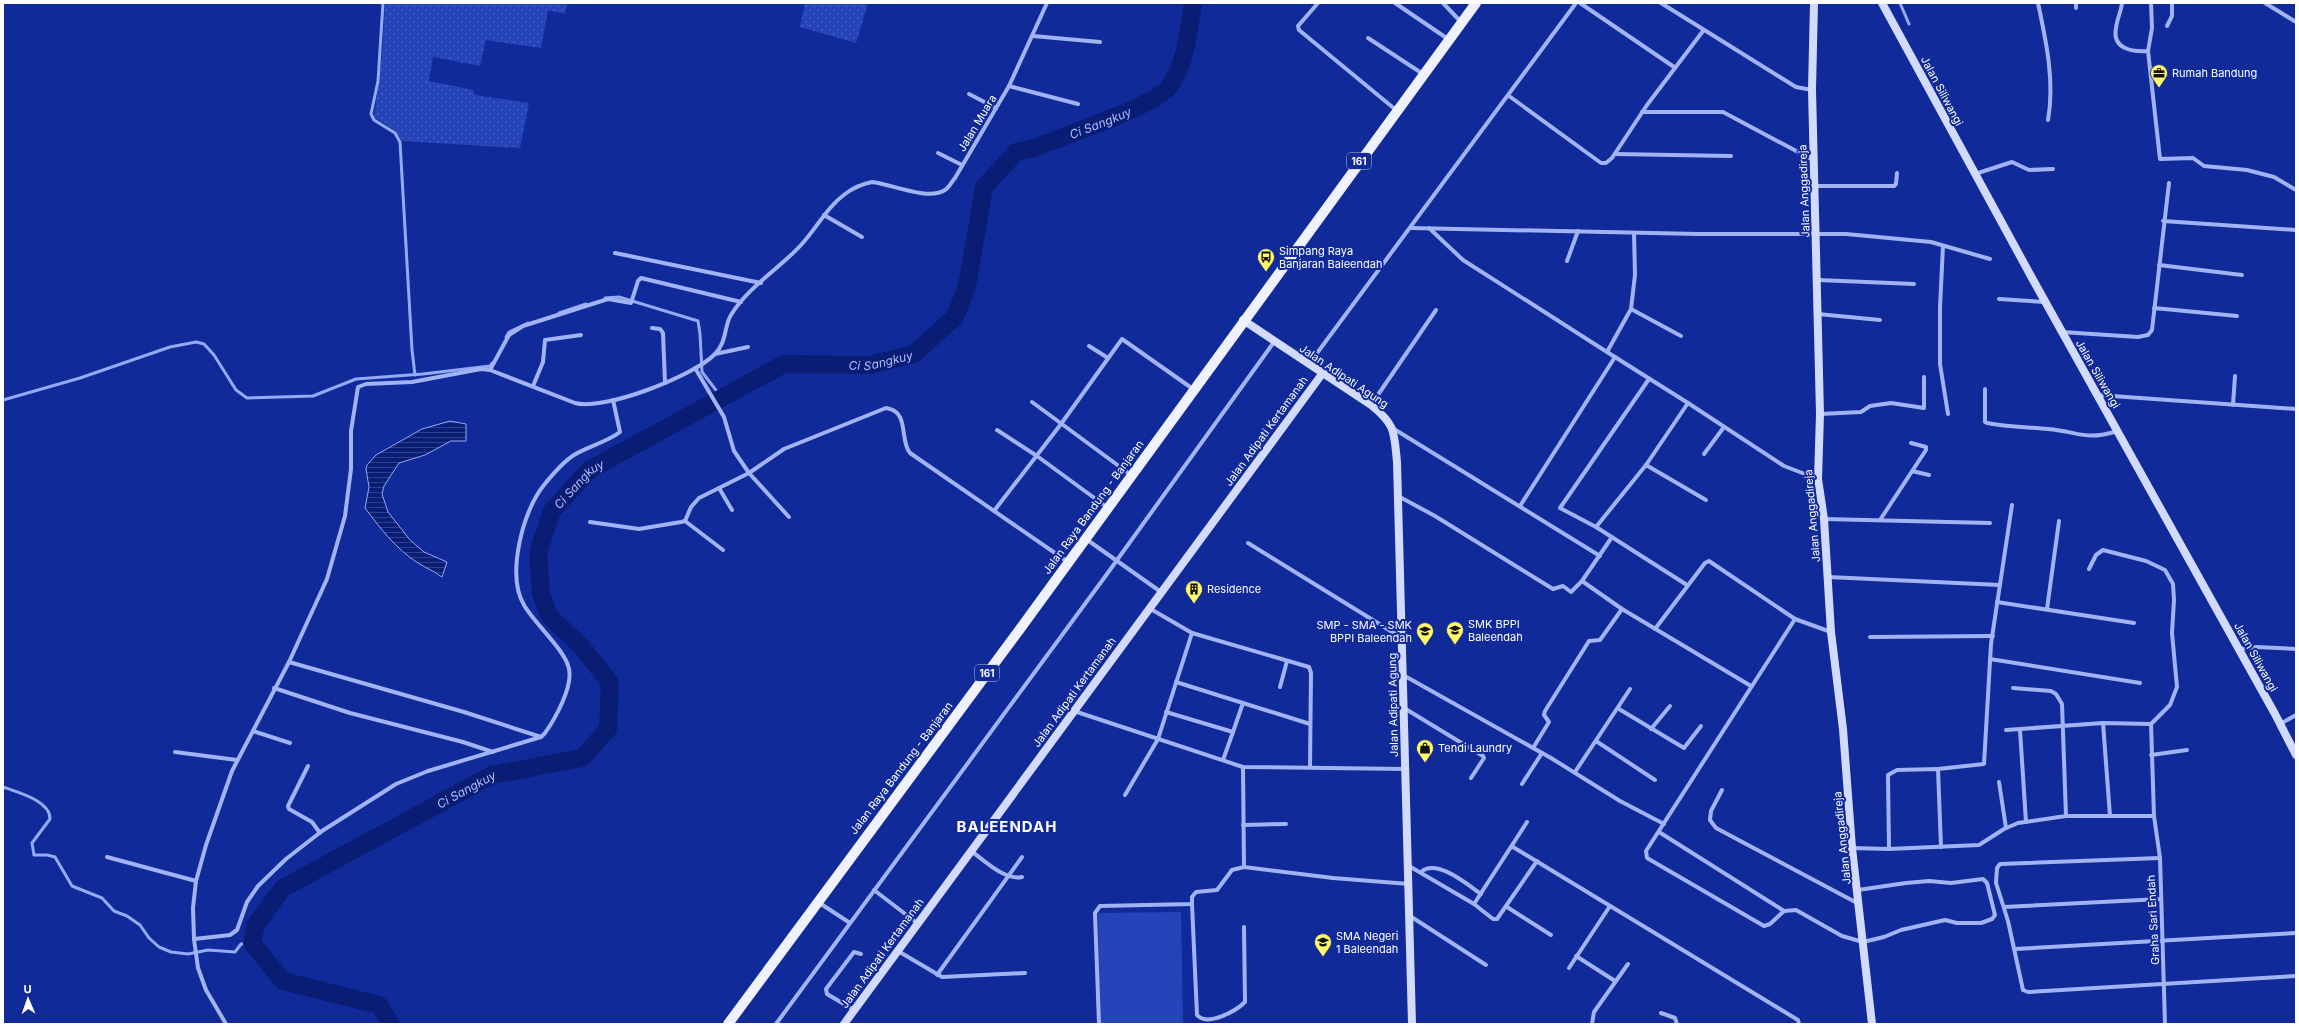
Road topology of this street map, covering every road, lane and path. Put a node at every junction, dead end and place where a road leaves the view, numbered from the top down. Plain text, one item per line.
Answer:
1 (1047, 3) edge
2 (1318, 3) edge
3 (1395, 3) edge
4 (1443, 3) edge
5 (1476, 3) edge
6 (1576, 3) edge
7 (1580, 3) edge
8 (1660, 3) edge
9 (1814, 3) edge
10 (1882, 3) edge
11 (2038, 3) edge
12 (2122, 3) edge
13 (2151, 3) edge
14 (2172, 3) edge
15 (2265, 3) edge
16 (2296, 22) edge
17 (1461, 23) junction
18 (2167, 26) dead end
19 (1703, 31) junction
20 (1033, 36) junction
21 (1368, 38) dead end
22 (1449, 40) junction
23 (1100, 42) dead end
24 (2148, 51) junction
25 (1674, 67) junction
26 (1423, 74) junction
27 (1009, 86) junction
28 (1812, 90) junction
29 (969, 94) dead end
30 (1509, 96) junction
31 (1078, 104) dead end
32 (996, 108) junction
33 (1397, 110) junction
34 (1642, 112) junction
35 (2048, 120) dead end
36 (938, 153) dead end
37 (1615, 154) junction
38 (1731, 156) dead end
39 (1813, 160) junction
40 (962, 165) junction
41 (2053, 170) dead end
42 (1897, 173) dead end
43 (1975, 174) junction
44 (2169, 183) dead end
45 (1815, 186) junction
46 (2296, 190) edge
47 (824, 215) junction
48 (2163, 221) junction
49 (1411, 228) junction
50 (1429, 228) junction
51 (2296, 230) edge
52 (1578, 231) junction
53 (1634, 232) junction
54 (1817, 235) junction
55 (862, 237) dead end
56 (1944, 246) junction
57 (615, 253) dead end
58 (1990, 259) dead end
59 (1567, 261) dead end
60 (2159, 265) junction
61 (2242, 275) dead end
62 (1818, 280) junction
63 (761, 283) junction
64 (1914, 284) dead end
65 (1999, 299) dead end
66 (741, 302) junction
67 (2045, 302) junction
68 (2154, 308) junction
69 (1631, 309) junction
70 (1436, 310) dead end
71 (1818, 314) junction
72 (2237, 316) dead end
73 (1243, 320) junction
74 (1880, 320) dead end
75 (652, 328) dead end
76 (2062, 332) junction
77 (581, 335) dead end
78 (1681, 336) dead end
79 (1274, 342) junction
80 (1089, 346) dead end
81 (748, 348) dead end
82 (1607, 352) junction
83 (715, 354) junction
84 (1615, 357) junction
85 (1108, 358) junction
86 (1308, 365) junction
87 (696, 368) junction
88 (490, 370) junction
89 (1322, 374) junction
90 (2235, 376) dead end
91 (1924, 377) dead end
92 (1649, 379) junction
93 (665, 383) junction
94 (533, 386) junction
95 (1193, 389) junction
96 (1985, 389) dead end
97 (2098, 395) junction
98 (613, 400) junction
99 (1032, 402) dead end
100 (1688, 403) junction
101 (1371, 405) junction
102 (2233, 405) junction
103 (2296, 409) edge
104 (1820, 414) junction
105 (1948, 414) dead end
106 (1061, 424) junction
107 (1724, 427) junction
108 (1394, 429) junction
109 (997, 430) dead end
110 (2118, 431) junction
111 (1911, 443) dead end
112 (1704, 454) dead end
113 (1037, 456) junction
114 (1646, 465) junction
115 (1912, 471) junction
116 (749, 473) junction
117 (1131, 475) junction
118 (1929, 475) dead end
119 (1812, 478) junction
120 (719, 488) junction
121 (1398, 496) junction
122 (1706, 500) dead end
123 (2012, 505) dead end
124 (1520, 506) junction
125 (1108, 508) junction
126 (732, 510) dead end
127 (994, 511) junction
128 (789, 517) dead end
129 (1824, 520) junction
130 (1880, 520) junction
131 (685, 521) junction
132 (2059, 521) dead end
133 (590, 522) dead end
134 (1990, 523) dead end
135 (1596, 527) junction
136 (1612, 537) junction
137 (1085, 538) junction
138 (1248, 543) dead end
139 (723, 550) dead end
140 (1600, 556) junction
141 (1068, 562) junction
142 (1116, 562) junction
143 (2089, 569) dead end
144 (1828, 577) junction
145 (1582, 581) junction
146 (1687, 585) junction
147 (1998, 585) junction
148 (1162, 592) junction
149 (1997, 602) junction
150 (1149, 608) junction
151 (1622, 609) junction
152 (2047, 609) junction
153 (1795, 619) junction
154 (2134, 623) dead end
155 (1654, 629) junction
156 (1831, 632) junction
157 (1192, 633) junction
158 (1992, 636) junction
159 (1870, 637) dead end
160 (1402, 638) junction
161 (2238, 649) junction
162 (2296, 649) edge
163 (1990, 659) junction
164 (1287, 661) junction
165 (289, 662) junction
166 (1403, 675) junction
167 (1176, 682) junction
168 (2140, 683) dead end
169 (1751, 686) junction
170 (1280, 687) dead end
171 (274, 688) junction
172 (2013, 688) dead end
173 (1630, 689) dead end
174 (1243, 703) junction
175 (1670, 706) dead end
176 (1403, 707) junction
177 (1619, 709) junction
178 (1074, 710) junction
179 (1166, 712) junction
180 (2296, 715) edge
181 (2102, 723) junction
182 (1310, 724) junction
183 (2151, 724) junction
184 (2280, 724) junction
185 (1700, 726) dead end
186 (2062, 727) junction
187 (1651, 729) junction
188 (2006, 730) dead end
189 (2020, 730) junction
190 (253, 731) junction
191 (1233, 732) junction
192 (541, 737) junction
193 (1158, 739) junction
194 (1596, 741) junction
195 (290, 744) dead end
196 (1533, 748) junction
197 (2187, 750) dead end
198 (175, 752) dead end
199 (493, 753) junction
200 (1542, 753) junction
201 (2151, 755) junction
202 (2296, 756) edge
203 (238, 760) junction
204 (1223, 760) junction
205 (308, 766) dead end
206 (1243, 767) junction
207 (1310, 767) junction
208 (1938, 769) junction
209 (1405, 770) junction
210 (1575, 772) junction
211 (1471, 778) dead end
212 (1655, 780) dead end
213 (1999, 782) dead end
214 (1522, 784) dead end
215 (1722, 790) dead end
216 (1125, 795) dead end
217 (2066, 816) junction
218 (2110, 816) junction
219 (2154, 816) junction
220 (1527, 822) dead end
221 (2026, 822) junction
222 (1286, 824) dead end
223 (1664, 824) junction
224 (1243, 825) junction
225 (2006, 828) junction
226 (1659, 832) junction
227 (320, 833) junction
228 (1513, 847) junction
229 (1942, 847) junction
230 (1852, 848) junction
231 (1888, 849) junction
232 (970, 851) junction
233 (107, 857) dead end
234 (1022, 857) dead end
235 (2160, 858) junction
236 (1537, 861) junction
237 (1244, 866) junction
238 (1409, 866) junction
239 (1421, 872) junction
240 (1008, 877) junction
241 (1022, 877) dead end
242 (196, 881) junction
243 (1409, 884) junction
244 (875, 890) junction
245 (1858, 890) junction
246 (1481, 894) junction
247 (2161, 899) junction
248 (818, 902) junction
249 (1192, 904) junction
250 (1474, 904) junction
251 (1859, 904) junction
252 (1610, 906) junction
253 (2004, 906) junction
254 (1507, 907) junction
255 (1784, 911) junction
256 (1410, 916) junction
257 (850, 923) junction
258 (917, 923) junction
259 (1244, 927) dead end
260 (2296, 933) edge
261 (1551, 935) dead end
262 (194, 939) junction
263 (2163, 940) junction
264 (1863, 942) junction
265 (2015, 949) junction
266 (898, 951) junction
267 (861, 954) dead end
268 (1576, 956) junction
269 (1628, 964) dead end
270 (1486, 965) dead end
271 (1569, 968) dead end
272 (1025, 973) dead end
273 (937, 975) junction
274 (2296, 976) edge
275 (1615, 981) junction
276 (2165, 983) junction
277 (855, 1010) junction
278 (1661, 1013) dead end
279 (226, 1024) edge
280 (728, 1024) edge
281 (776, 1024) edge
282 (844, 1024) edge
283 (1099, 1024) edge
284 (1412, 1024) edge
285 (1592, 1024) edge
286 (1678, 1024) edge
287 (1799, 1024) edge
288 (1872, 1024) edge
289 (2165, 1024) edge

1 - 20 street, Jalan Muara
2 - 33 street
3 - 22 street
4 - 17 street
5 - 17 main road, Jalan Raya Bandung - Banjaran / 161
6 - 30 street
7 - 25 street
8 - 19 street
9 - 28 main road, Jalan Anggadireja
10 - 43 main road, Jalan Siliwangi
11 - 35 street
12 - 24 street
13 - 24 street
14 - 18 street
15 - 16 street
17 - 22 main road, Jalan Raya Bandung - Banjaran / 161
19 - 25 street
19 - 28 street
20 - 23 street
20 - 27 street, Jalan Muara
21 - 26 street
22 - 26 main road, Jalan Raya Bandung - Banjaran / 161
24 - 46 street
25 - 34 street
26 - 33 main road, Jalan Raya Bandung - Banjaran / 161
27 - 31 street
27 - 32 street, Jalan Muara
28 - 39 main road, Jalan Anggadireja
29 - 32 street
30 - 37 street
30 - 49 street
32 - 40 street, Jalan Muara
33 - 73 main road, Jalan Raya Bandung - Banjaran / 161
34 - 37 street
34 - 39 street
36 - 40 street
37 - 38 street
39 - 45 main road, Jalan Anggadireja
40 - 47 street, Jalan Muara
41 - 43 street
42 - 45 street
43 - 67 main road, Jalan Siliwangi
44 - 48 street
45 - 54 main road, Jalan Anggadireja
47 - 55 street
47 - 63 street, Jalan Muara
48 - 51 street
48 - 60 street
49 - 50 street
49 - 86 street
50 - 52 street
50 - 82 street
52 - 53 street
52 - 59 street
53 - 54 street
53 - 69 street
54 - 56 street
54 - 62 main road, Jalan Anggadireja
56 - 58 street
56 - 105 street
57 - 63 street
60 - 61 street
60 - 68 street
62 - 64 street
62 - 71 main road, Jalan Anggadireja
63 - 66 street, Jalan Muara
65 - 67 street
66 - 83 street, Jalan Muara
66 - 88 street
67 - 76 main road, Jalan Siliwangi
68 - 72 street
68 - 76 street
69 - 78 street
69 - 82 street
70 - 101 street
71 - 74 street
71 - 104 main road, Jalan Anggadireja
73 - 79 main road, Jalan Adipati Agung
73 - 95 main road, Jalan Raya Bandung - Banjaran / 161
75 - 93 street
76 - 97 main road, Jalan Siliwangi
77 - 94 street
79 - 86 main road, Jalan Adipati Agung
79 - 142 street
80 - 85 street
81 - 83 street
82 - 84 street
83 - 87 street
84 - 92 street
84 - 124 street
85 - 95 street
85 - 106 street
86 - 89 main road, Jalan Adipati Agung
87 - 93 street
87 - 116 street
88 - 94 street
88 - 165 street
89 - 101 main road, Jalan Adipati Agung
89 - 148 main road, Jalan Adipati Kertamanah
90 - 102 street
91 - 104 street
92 - 100 street
92 - 135 street
93 - 98 street
94 - 98 street
95 - 117 main road, Jalan Raya Bandung - Banjaran / 161
96 - 110 street
97 - 102 street
97 - 110 main road, Jalan Siliwangi
98 - 192 street
99 - 106 street
100 - 107 street
100 - 114 street
101 - 108 main road, Jalan Adipati Agung
102 - 103 street
104 - 119 main road, Jalan Anggadireja
106 - 113 street
106 - 117 street
107 - 112 street
107 - 119 street
108 - 121 main road, Jalan Adipati Agung
108 - 124 street
109 - 113 street
110 - 161 main road, Jalan Siliwangi
111 - 115 street
113 - 125 street
113 - 127 street
114 - 122 street
114 - 135 street
115 - 118 street
115 - 130 street
116 - 120 street
116 - 127 street
116 - 128 street
117 - 125 main road, Jalan Raya Bandung - Banjaran / 161
119 - 129 main road, Jalan Anggadireja
120 - 126 street
120 - 131 street
121 - 145 street
121 - 160 main road, Jalan Adipati Agung
123 - 147 street
124 - 140 street
125 - 137 main road, Jalan Raya Bandung - Banjaran / 161
127 - 141 street
129 - 130 street
129 - 144 main road, Jalan Anggadireja
130 - 134 street
131 - 133 street
131 - 139 street
132 - 152 street
135 - 136 street
136 - 140 street
136 - 146 street
137 - 141 main road, Jalan Raya Bandung - Banjaran / 161
137 - 142 street
138 - 160 street
140 - 145 street
141 - 248 main road, Jalan Raya Bandung - Banjaran / 161
142 - 148 street
142 - 244 street
143 - 183 street
144 - 147 street
144 - 156 main road, Jalan Anggadireja
145 - 151 street
146 - 153 street
146 - 155 street
147 - 149 street
148 - 150 main road, Jalan Adipati Kertamanah
149 - 152 street
149 - 158 street
150 - 157 street
150 - 178 main road, Jalan Adipati Kertamanah
151 - 155 street
151 - 196 street
152 - 154 street
153 - 156 street
153 - 169 street
155 - 169 street
156 - 230 main road, Jalan Anggadireja
157 - 164 street
157 - 167 street
158 - 159 street
158 - 163 street
160 - 166 main road, Jalan Adipati Agung
161 - 162 street
161 - 184 main road, Jalan Siliwangi
163 - 168 street
163 - 208 street
164 - 170 street
164 - 182 street
165 - 171 street
165 - 192 street
166 - 176 main road, Jalan Adipati Agung
166 - 196 street
167 - 174 street
167 - 179 street
169 - 223 street
171 - 190 street
171 - 199 street
172 - 186 street
173 - 177 street
174 - 182 street
174 - 191 street
175 - 187 street
176 - 209 main road, Jalan Adipati Agung
176 - 211 street
177 - 187 street
177 - 194 street
178 - 193 street
178 - 232 main road, Jalan Adipati Kertamanah
179 - 191 street
179 - 193 street
180 - 184 street
181 - 183 street
181 - 186 street
181 - 218 street
182 - 207 street
183 - 201 street, Graha Sari Endah
184 - 202 main road, Jalan Siliwangi
185 - 187 street
186 - 189 street
186 - 217 street
188 - 189 street
189 - 221 street
190 - 195 street
190 - 203 street
191 - 204 street
192 - 199 street
193 - 204 street
193 - 216 street
194 - 210 street
194 - 212 street
196 - 200 street
197 - 201 street
198 - 203 street
199 - 227 street
200 - 210 street
200 - 214 street
201 - 219 street, Graha Sari Endah
203 - 242 street
204 - 206 street
205 - 227 street
206 - 207 street
206 - 224 street
207 - 209 street
208 - 229 street
208 - 231 street
209 - 238 main road, Jalan Adipati Agung
210 - 223 street
213 - 225 street
215 - 251 street
217 - 218 street
217 - 221 street
218 - 219 street
219 - 235 street, Graha Sari Endah
220 - 228 street
221 - 225 street
222 - 224 street
223 - 226 street
224 - 237 street
225 - 229 street
226 - 255 street
226 - 255 street
227 - 262 street
228 - 236 street
228 - 246 street
229 - 231 street
230 - 231 street
230 - 245 main road, Jalan Anggadireja
232 - 240 street
232 - 258 main road, Jalan Adipati Kertamanah
233 - 242 street
234 - 240 street
235 - 247 street, Graha Sari Endah
235 - 253 street
236 - 252 street
236 - 254 street
237 - 243 street
237 - 249 street
238 - 239 street
238 - 243 main road, Jalan Adipati Agung
239 - 246 street
239 - 250 street
240 - 241 street
240 - 273 street
242 - 262 street
243 - 256 main road, Jalan Adipati Agung
244 - 257 street
244 - 258 street
245 - 251 main road, Jalan Anggadireja
245 - 264 street
246 - 250 street
247 - 253 street
247 - 263 street, Graha Sari Endah
248 - 257 street
248 - 280 main road, Jalan Raya Bandung - Banjaran / 161
249 - 259 street
249 - 283 street
250 - 254 street
251 - 264 main road, Jalan Anggadireja
252 - 268 street
252 - 287 street
253 - 265 street
254 - 261 street
255 - 264 street
256 - 270 street
256 - 284 main road, Jalan Adipati Agung
257 - 281 street
258 - 266 main road, Jalan Adipati Kertamanah
260 - 263 street
262 - 279 street
263 - 265 street
263 - 276 street, Graha Sari Endah
264 - 288 main road, Jalan Anggadireja
265 - 276 street
266 - 273 street
266 - 277 main road, Jalan Adipati Kertamanah
267 - 277 street
268 - 271 street
268 - 275 street
269 - 275 street
272 - 273 street
274 - 276 street
275 - 285 street
276 - 289 street, Graha Sari Endah
277 - 282 main road, Jalan Adipati Kertamanah
278 - 286 street

